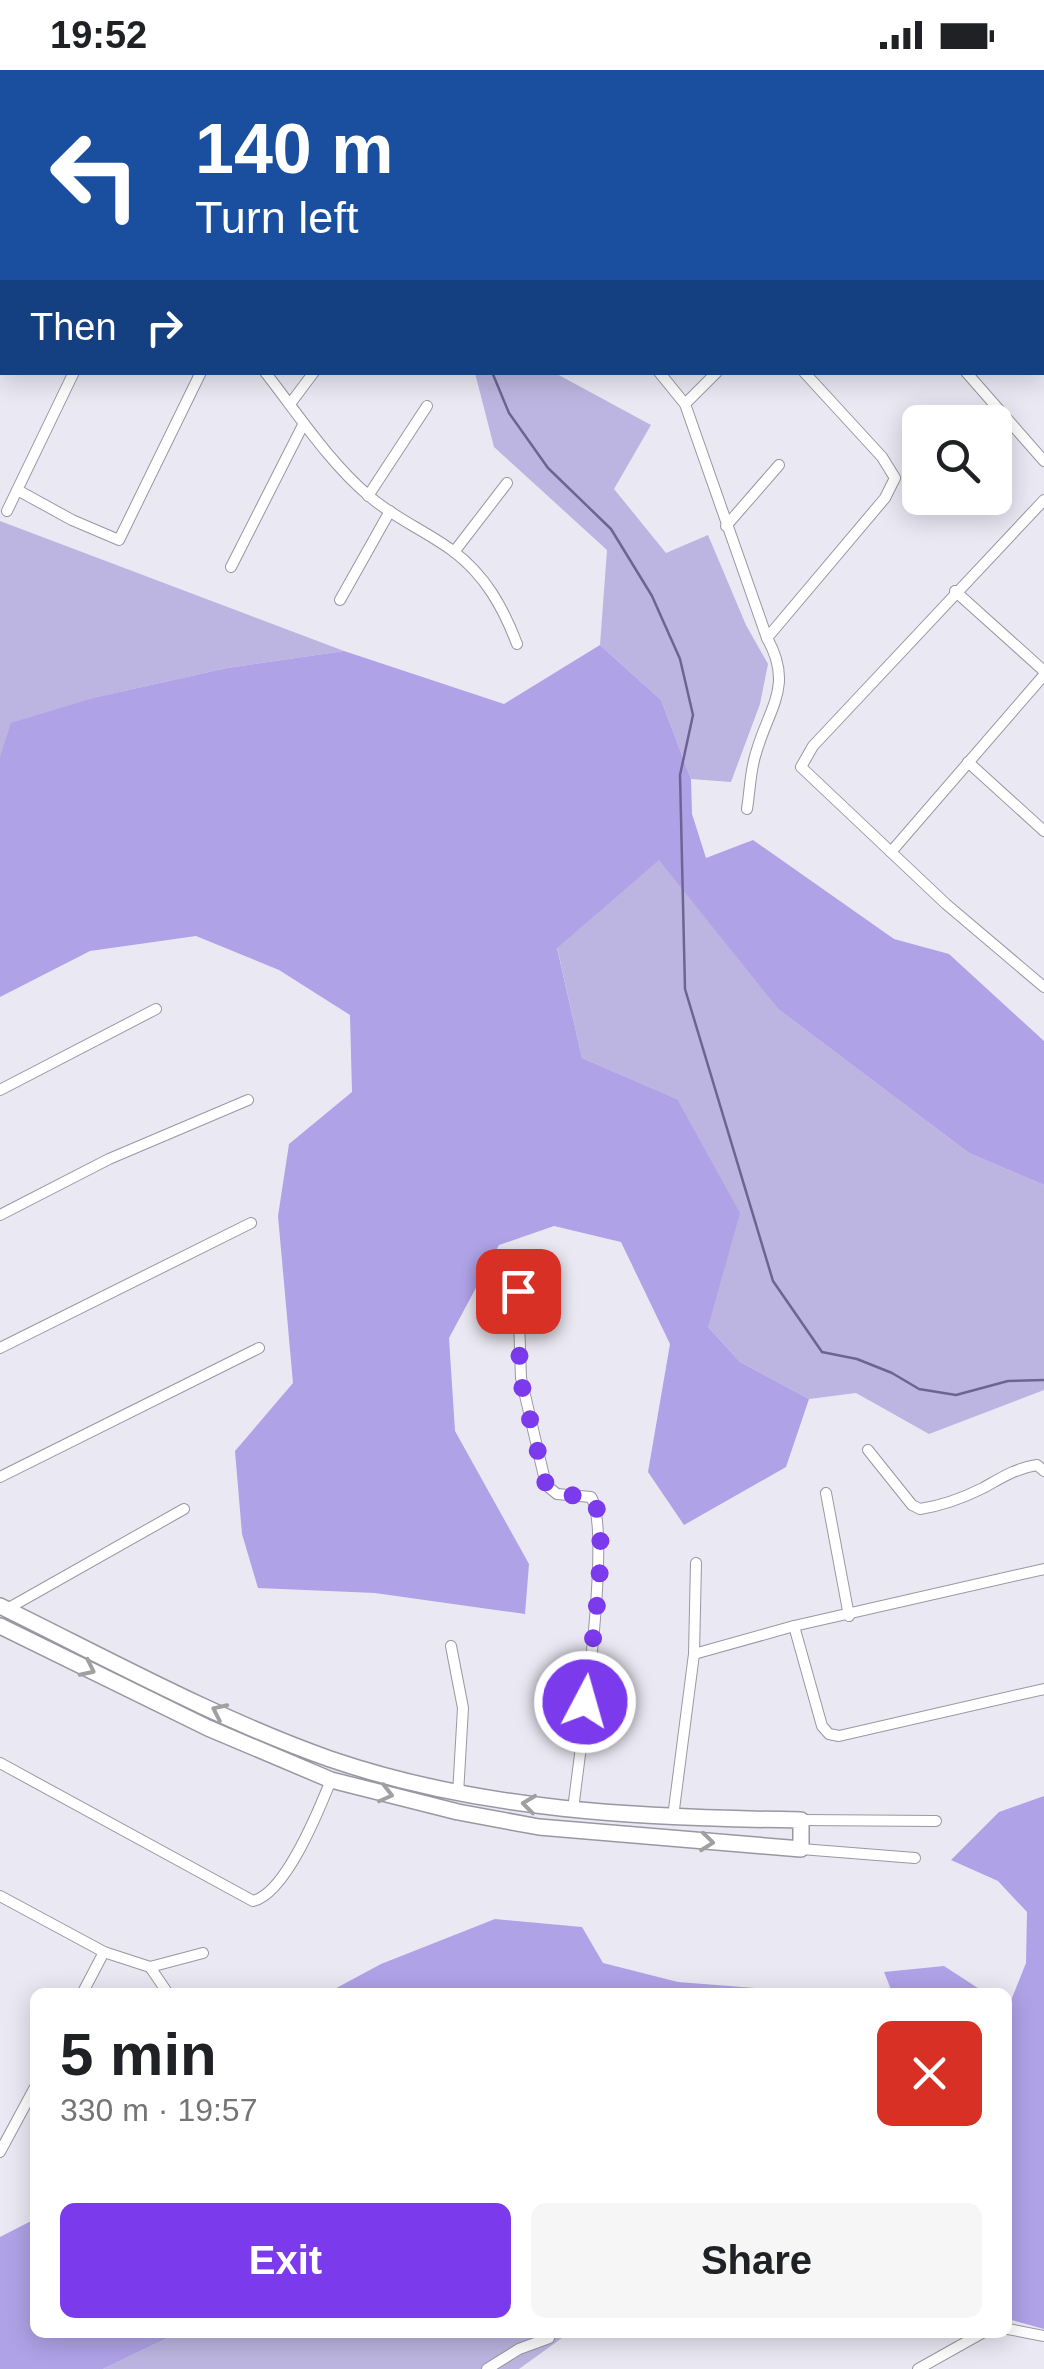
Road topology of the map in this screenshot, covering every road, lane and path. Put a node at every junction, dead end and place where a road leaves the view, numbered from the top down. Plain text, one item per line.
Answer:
1 (655, 70) edge
2 (662, 70) edge
3 (73, 375) edge
4 (199, 375) edge
5 (267, 375) edge
6 (312, 375) edge
7 (661, 375) edge
8 (714, 375) edge
9 (807, 375) edge
10 (969, 375) edge
11 (290, 404) junction
12 (685, 404) junction
13 (427, 406) dead end
14 (304, 424) junction
15 (1043, 459) edge
16 (779, 465) dead end
17 (507, 483) dead end
18 (21, 492) dead end
19 (368, 496) junction
20 (1044, 500) edge
21 (390, 511) junction
22 (7, 512) dead end
23 (726, 526) junction
24 (454, 552) junction
25 (231, 567) dead end
26 (955, 592) junction
27 (340, 600) dead end
28 (767, 638) junction
29 (517, 644) dead end
30 (1044, 673) edge
31 (968, 762) junction
32 (747, 809) dead end
33 (1044, 831) edge
34 (891, 852) junction
35 (1044, 988) edge
36 (156, 1009) dead end
37 (0, 1090) edge
38 (248, 1100) dead end
39 (0, 1215) edge
40 (252, 1223) dead end
41 (518, 1291) dead end
42 (0, 1348) edge
43 (258, 1348) dead end
44 (868, 1450) dead end
45 (1044, 1471) edge
46 (0, 1478) edge
47 (826, 1493) dead end
48 (184, 1510) dead end
49 (696, 1563) dead end
50 (1044, 1569) edge
51 (4, 1608) edge
52 (848, 1616) junction
53 (0, 1626) edge
54 (794, 1626) junction
55 (451, 1646) dead end
56 (694, 1654) junction
57 (1044, 1688) edge
58 (0, 1763) edge
59 (331, 1780) junction
60 (458, 1794) junction
61 (573, 1810) junction
62 (672, 1817) junction
63 (801, 1820) junction
64 (936, 1821) dead end
65 (801, 1849) junction
66 (915, 1858) dead end
67 (1, 1899) edge
68 (104, 1952) junction
69 (202, 1953) dead end
70 (150, 1968) junction
71 (86, 1988) edge
72 (163, 1988) edge
73 (30, 2096) edge
74 (0, 2152) edge
75 (1012, 2330) edge
76 (1044, 2336) edge
77 (549, 2338) edge
78 (973, 2338) edge
79 (487, 2369) edge
80 (918, 2369) edge

1 - 2 street
3 - 22 street
4 - 18 street
5 - 11 street
6 - 11 street
7 - 12 street
8 - 12 street
9 - 28 street
10 - 15 street
11 - 14 street
12 - 23 street
13 - 19 street
14 - 19 street
14 - 25 street
16 - 23 street
17 - 24 street
19 - 21 street
20 - 26 street
21 - 24 street
21 - 27 street
23 - 28 street
24 - 29 street
26 - 30 street
26 - 34 street
28 - 32 street
30 - 31 street
31 - 33 street
31 - 34 street
34 - 35 street
36 - 37 street
38 - 39 street
40 - 42 street
41 - 61 street
43 - 46 street
44 - 45 street
47 - 52 street
48 - 51 street
49 - 56 street
50 - 52 street
60 -> 51 street
52 - 54 street
53 -> 59 street
54 - 56 street
54 - 57 street
55 - 60 street
56 - 62 street
58 - 59 street
59 -> 65 street
61 -> 60 street
61 - 62 street
62 - 63 street
63 - 64 street
63 - 65 street
65 - 66 street
67 - 68 street
68 - 70 street
68 - 71 street
69 - 70 street
70 - 72 street
73 - 74 street
75 - 76 street
77 - 79 street
78 - 80 street

